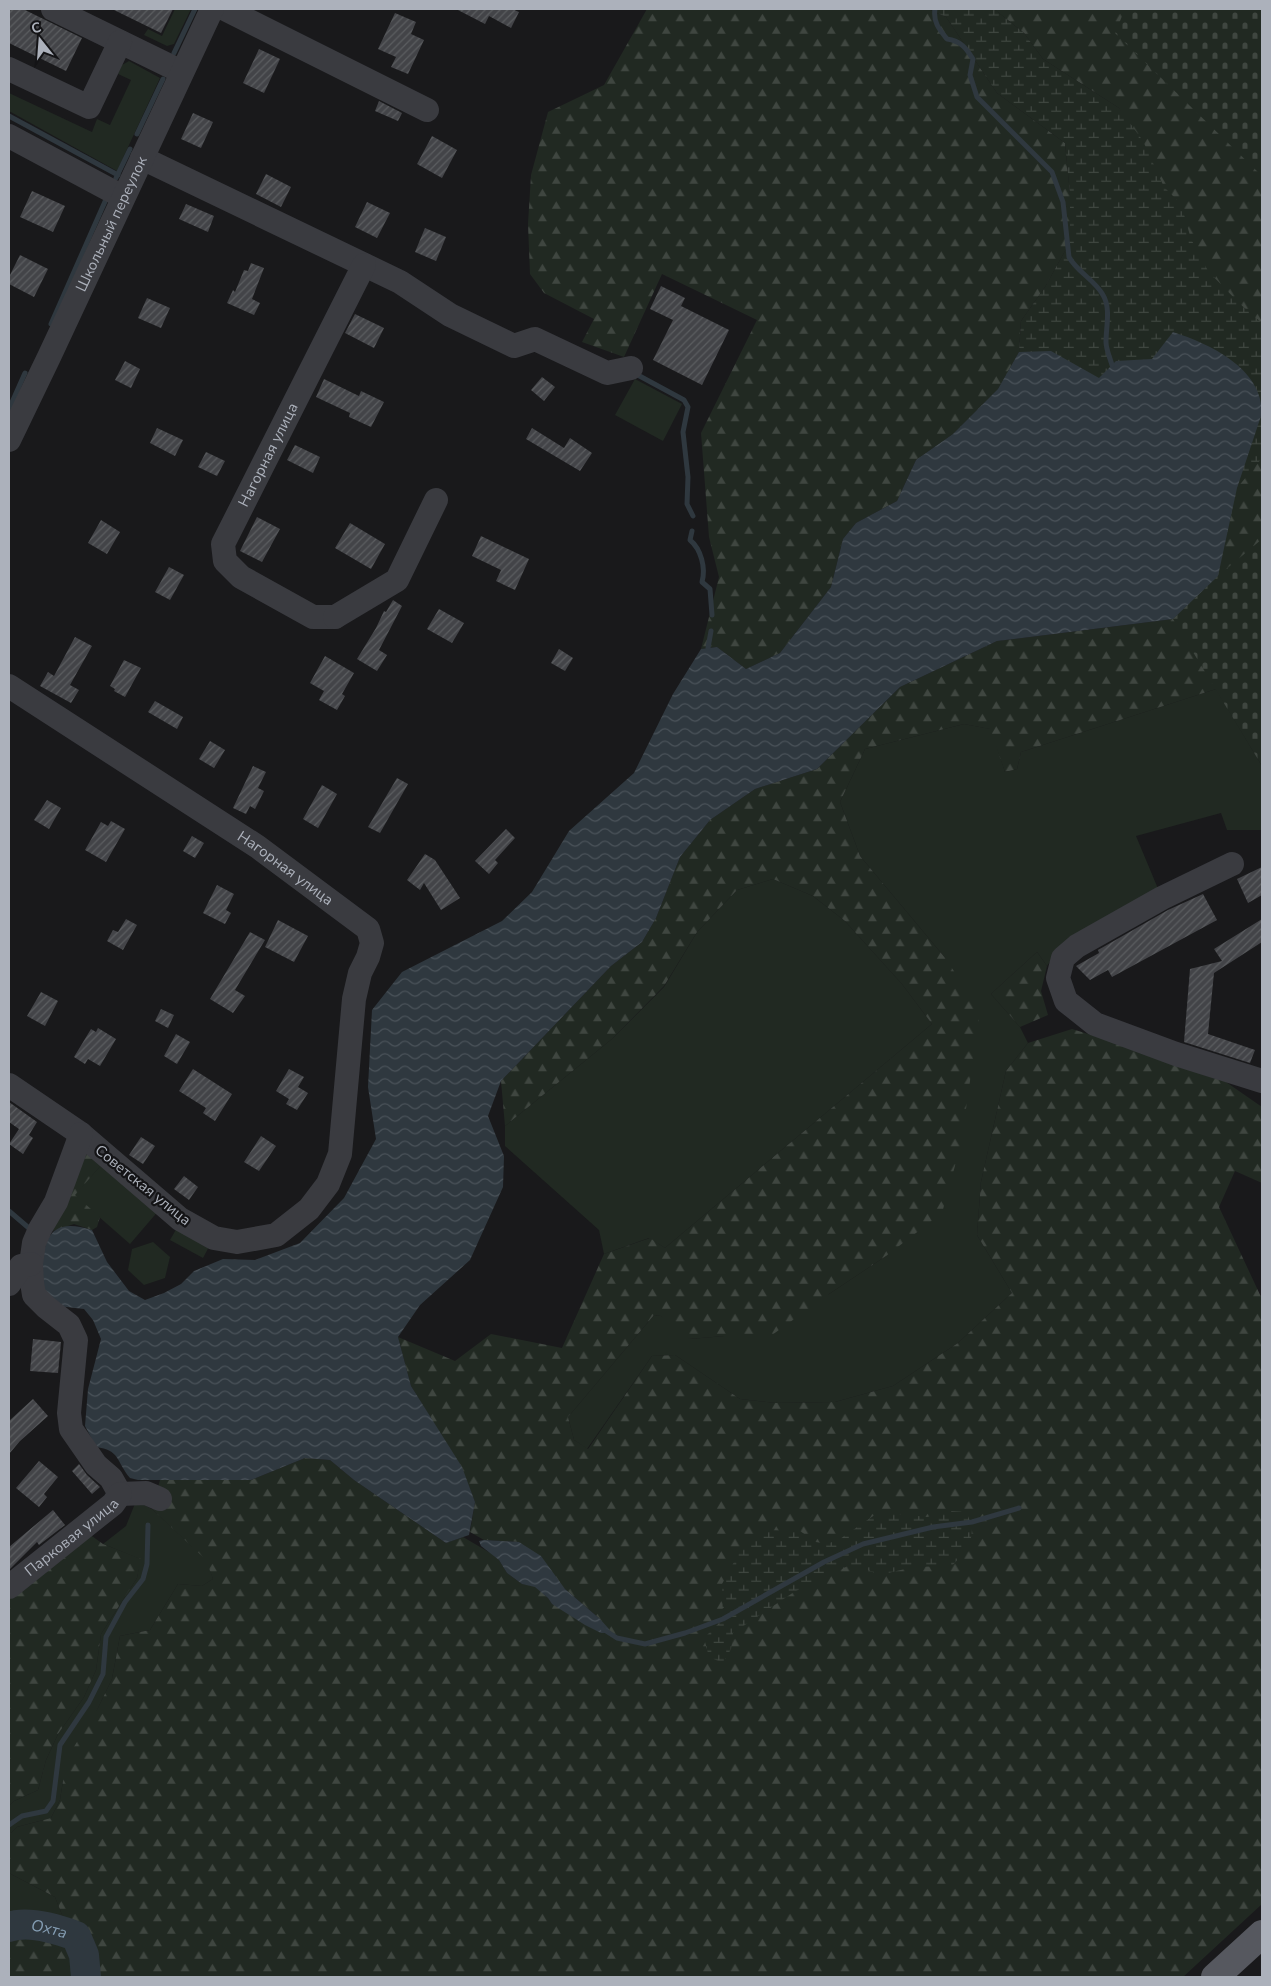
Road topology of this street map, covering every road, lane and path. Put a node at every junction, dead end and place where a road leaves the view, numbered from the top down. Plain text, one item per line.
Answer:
1 (53, 9) edge
2 (212, 9) edge
3 (224, 9) edge
4 (120, 42) junction
5 (9, 69) edge
6 (182, 72) junction
7 (427, 110) dead end
8 (9, 136) edge
9 (142, 158) junction
10 (124, 197) junction
11 (364, 265) junction
12 (631, 368) dead end
13 (9, 440) edge
14 (436, 500) dead end
15 (9, 686) edge
16 (1232, 864) dead end
17 (1262, 1081) edge
18 (9, 1085) edge
19 (81, 1134) junction
20 (340, 1154) joint
21 (31, 1264) junction
22 (9, 1284) edge
23 (120, 1494) junction
24 (160, 1499) dead end
25 (9, 1587) edge
26 (1261, 1938) edge
27 (1215, 1977) edge

1 - 4 street
2 - 6 street, Школьный переулок
3 - 7 street
4 - 5 street
4 - 6 street
6 - 9 street, Школьный переулок
8 - 10 street
9 - 10 street, Школьный переулок
9 - 11 street
10 - 13 street, Школьный переулок
11 - 12 street
11 - 14 street, Нагорная улица
15 - 20 street, Нагорная улица
16 - 17 street
18 - 19 street, Советская улица
19 - 20 street, Советская улица
19 - 21 street, Парковая улица
21 - 22 street
21 - 23 street, Парковая улица
23 - 24 street
23 - 25 street, Парковая улица
26 - 27 main road

